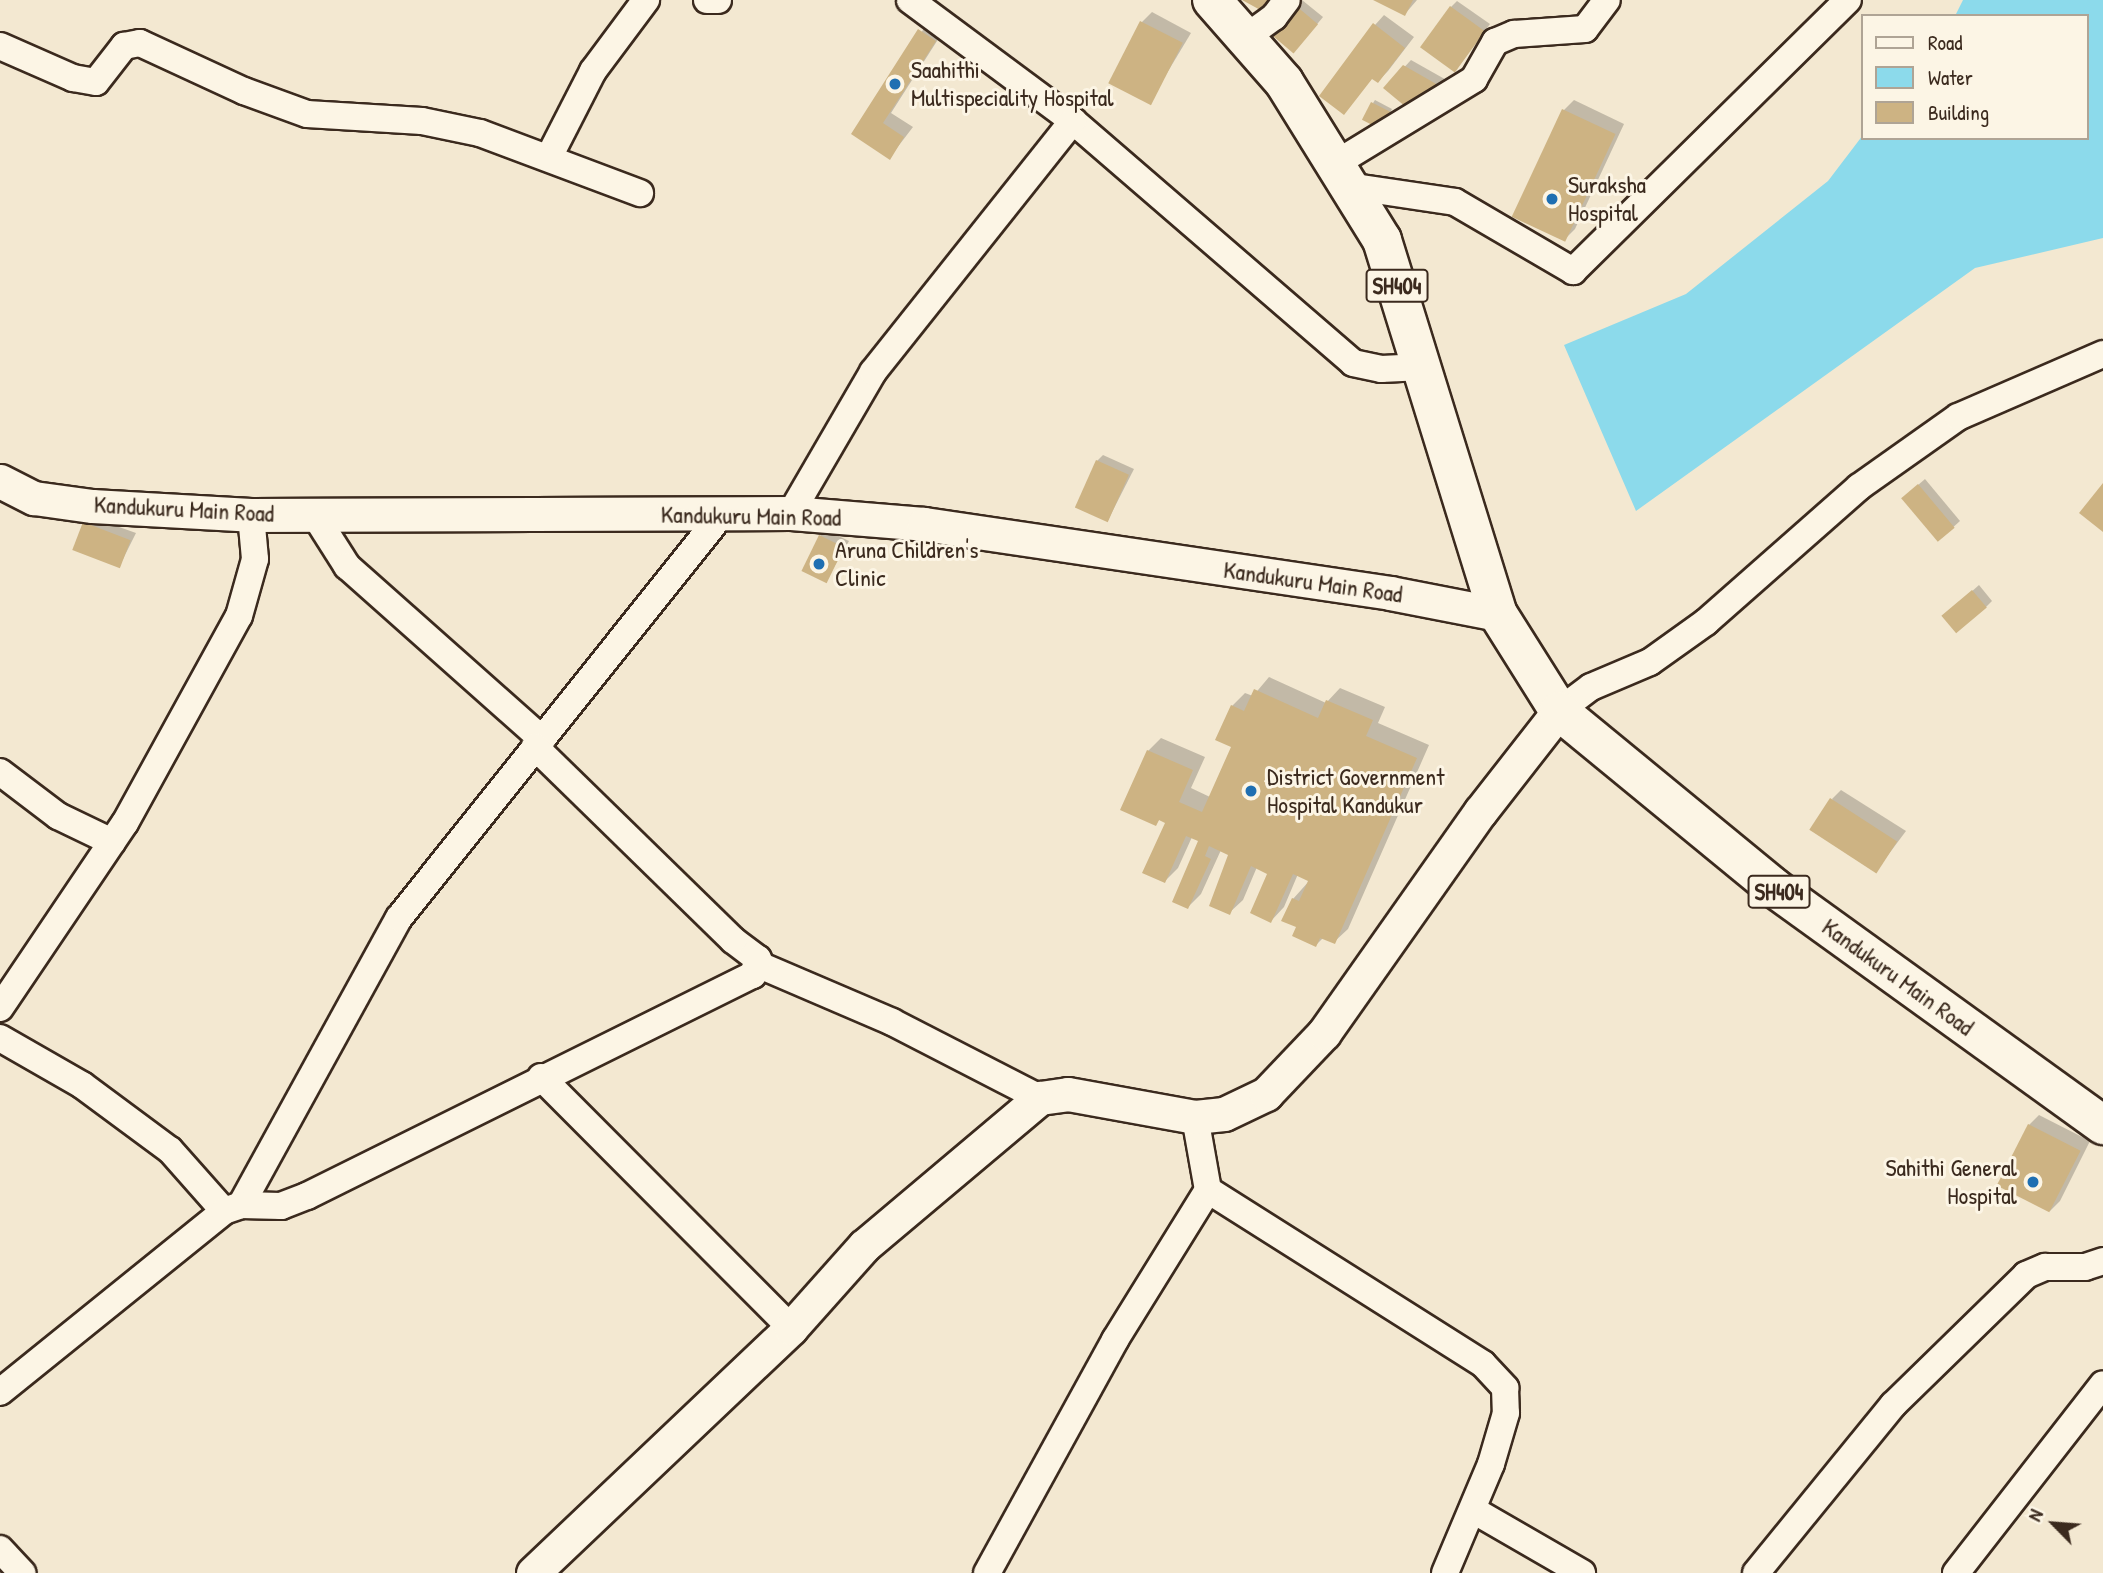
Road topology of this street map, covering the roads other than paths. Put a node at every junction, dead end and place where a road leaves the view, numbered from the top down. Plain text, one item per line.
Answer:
1 (646, 0) edge
2 (707, 0) edge
3 (718, 0) edge
4 (910, 0) edge
5 (1212, 0) edge
6 (1287, 0) edge
7 (1607, 0) edge
8 (1848, 0) edge
9 (1245, 38) junction
10 (0, 46) edge
11 (1073, 121) junction
12 (548, 158) junction
13 (1342, 175) junction
14 (640, 193) dead end
15 (2103, 354) edge
16 (1423, 367) junction
17 (0, 481) edge
18 (791, 513) junction
19 (314, 514) junction
20 (251, 515) junction
21 (721, 515) junction
22 (1498, 614) junction
23 (1559, 711) junction
24 (538, 743) junction
25 (0, 772) edge
26 (112, 842) junction
27 (757, 964) junction
28 (0, 1008) edge
29 (0, 1038) edge
30 (541, 1077) junction
31 (1040, 1098) junction
32 (1195, 1117) junction
33 (2103, 1125) edge
34 (1208, 1190) junction
35 (232, 1208) junction
36 (2103, 1261) edge
37 (791, 1328) junction
38 (2103, 1384) edge
39 (0, 1392) edge
40 (1473, 1510) junction
41 (0, 1549) edge
42 (22, 1573) edge
43 (533, 1573) edge
44 (987, 1573) edge
45 (1446, 1573) edge
46 (1582, 1573) edge
47 (1756, 1573) edge
48 (1956, 1573) edge

1 - 12 street
2 - 3 street
4 - 11 street
5 - 9 main road, Kandukuru Main Road / SH404
6 - 9 street
7 - 13 street
8 - 13 street
9 - 13 main road, Kandukuru Main Road / SH404
10 - 12 street
11 - 16 street
11 - 18 street
12 - 14 street
13 - 16 main road, Kandukuru Main Road / SH404
15 - 23 street
16 - 22 main road, Kandukuru Main Road / SH404
17 - 20 street, Kandukuru Main Road
18 - 21 street, Kandukuru Main Road
18 - 22 street, Kandukuru Main Road
19 - 20 street, Kandukuru Main Road
19 - 21 street, Kandukuru Main Road
19 - 24 street
20 - 26 street
21 - 24 street
22 - 23 main road, Kandukuru Main Road / SH404
23 - 32 street
23 - 33 main road, Kandukuru Main Road / SH404
24 - 27 street
24 - 35 street
25 - 26 street
26 - 28 street
27 - 30 street
27 - 31 street
29 - 35 street
30 - 35 street
30 - 37 street
31 - 32 street
31 - 37 street
32 - 34 street
34 - 40 street
34 - 44 street
35 - 39 street
36 - 47 street
37 - 43 street
38 - 48 street
40 - 45 street
40 - 46 street
41 - 42 street

